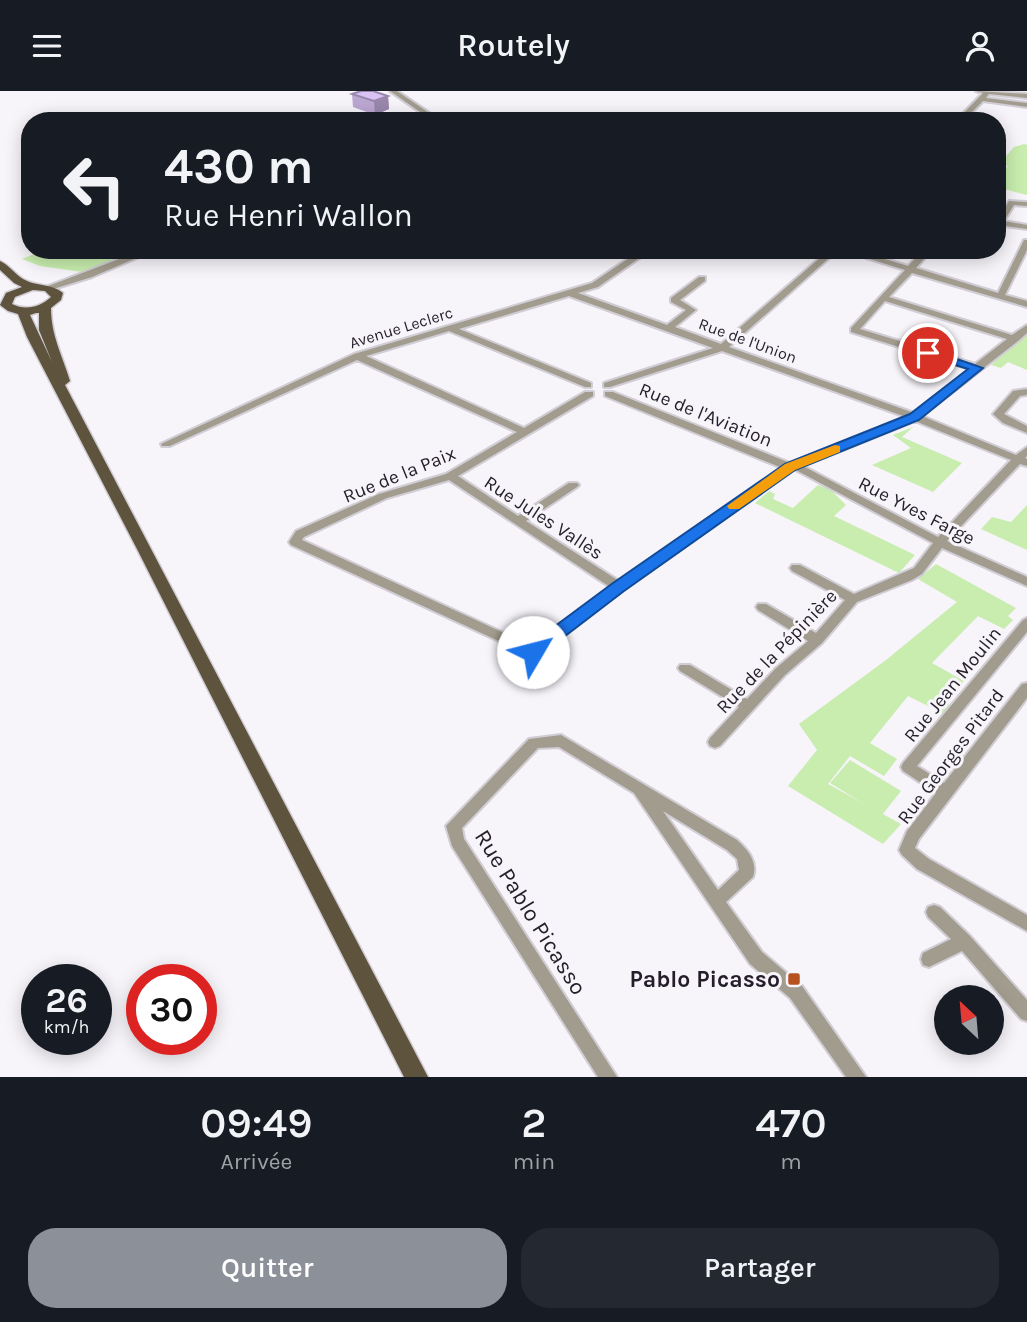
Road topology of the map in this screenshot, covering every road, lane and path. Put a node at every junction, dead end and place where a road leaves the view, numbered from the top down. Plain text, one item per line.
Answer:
1 (393, 91) edge
2 (979, 91) edge
3 (984, 94) edge
4 (1027, 96) edge
5 (1027, 105) edge
6 (424, 112) edge
7 (967, 112) edge
8 (1027, 204) edge
9 (1006, 212) edge
10 (1006, 224) edge
11 (1027, 227) edge
12 (1027, 242) edge
13 (129, 259) edge
14 (634, 259) edge
15 (824, 259) edge
16 (878, 259) edge
17 (921, 259) edge
18 (0, 264) edge
19 (914, 269) junction
20 (0, 277) edge
21 (702, 279) dead end
22 (32, 288) junction
23 (52, 290) junction
24 (570, 293) junction
25 (10, 295) junction
26 (1001, 295) junction
27 (884, 298) junction
28 (1027, 304) edge
29 (45, 307) junction
30 (23, 311) junction
31 (449, 328) junction
32 (668, 328) junction
33 (1027, 328) edge
34 (1015, 339) junction
35 (722, 348) junction
36 (357, 356) junction
37 (977, 368) junction
38 (589, 389) junction
39 (608, 389) junction
40 (1027, 393) edge
41 (915, 417) junction
42 (78, 419) junction
43 (1027, 429) edge
44 (525, 432) junction
45 (166, 444) dead end
46 (1027, 450) edge
47 (1022, 461) edge
48 (792, 466) junction
49 (450, 476) junction
50 (573, 485) dead end
51 (518, 521) junction
52 (939, 542) junction
53 (796, 568) dead end
54 (1027, 582) edge
55 (618, 587) junction
56 (853, 599) junction
57 (762, 607) dead end
58 (1027, 623) edge
59 (817, 640) junction
60 (685, 668) dead end
61 (1027, 688) edge
62 (748, 707) junction
63 (715, 742) dead end
64 (639, 789) junction
65 (946, 792) junction
66 (908, 850) joint
67 (714, 898) junction
68 (934, 912) dead end
69 (1027, 924) edge
70 (964, 941) junction
71 (929, 958) dead end
72 (1027, 1013) edge
73 (416, 1077) edge
74 (608, 1077) edge
75 (857, 1077) edge

1 - 6 street
2 - 3 street
3 - 4 street
3 - 5 street
3 - 7 street
8 - 9 street
10 - 11 street
12 - 26 street
13 - 23 street
14 - 24 street, Avenue Leclerc
15 - 35 street
16 - 19 street
17 - 19 street
18 - 22 main road
19 - 26 street
19 - 27 street
20 - 25 main road
21 - 32 street
22 - 23 main road
22 - 25 main road
23 - 29 main road
24 - 31 street, Avenue Leclerc
24 - 32 street, Rue de l'Union
25 - 30 main road
26 - 28 street
27 - 34 street
27 - 37 street
29 - 30 main road
29 - 42 main road
30 - 42 main road
31 - 36 street, Avenue Leclerc
31 - 38 street
32 - 35 street, Rue de l'Union
33 - 34 street
34 - 37 street
35 - 39 street
35 - 41 street, Rue de l'Union
36 - 44 street
36 - 45 street, Avenue Leclerc
37 - 41 street
38 - 39 street
38 - 44 street, Rue de la Paix
39 - 48 street, Rue de l'Aviation
40 - 43 street
41 - 47 street, Rue de l'Union
41 - 48 street
42 - 73 main road
44 - 49 street, Rue de la Paix
46 - 47 street
47 - 52 street
48 - 52 street, Rue Yves Farge
48 - 55 street
49 - 51 street, Rue Jules Vallès
49 - 55 street, Rue de la Paix
50 - 51 street
51 - 55 street, Rue Jules Vallès
52 - 54 street, Rue Yves Farge
52 - 56 street, Rue de la Pépinière
53 - 56 street
56 - 59 street, Rue de la Pépinière
57 - 59 street
58 - 65 street, Rue Jean Moulin
59 - 62 street, Rue de la Pépinière
60 - 62 street
61 - 65 street, Rue Georges Pitard
62 - 63 street, Rue de la Pépinière
64 - 67 street, Rue Pablo Picasso
64 - 67 street, Rue Pablo Picasso
64 - 74 street, Rue Pablo Picasso
65 - 66 street, Rue Georges Pitard
66 - 69 street
67 - 75 street, Rue Pablo Picasso
68 - 70 street
70 - 71 street
70 - 72 street

